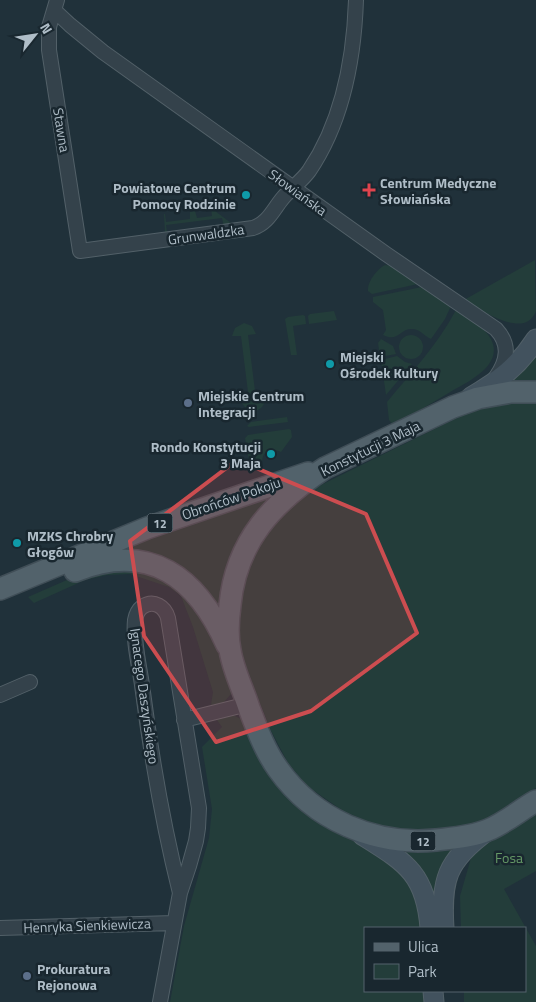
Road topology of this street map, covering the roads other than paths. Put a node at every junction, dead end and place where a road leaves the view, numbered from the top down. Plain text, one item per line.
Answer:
1 (356, 0) edge
2 (55, 5) edge
3 (294, 188) junction
4 (80, 251) joint
5 (536, 339) edge
6 (490, 385) junction
7 (536, 392) edge
8 (453, 407) junction
9 (325, 468) junction
10 (0, 589) edge
11 (0, 602) edge
12 (230, 652) junction
13 (30, 682) dead end
14 (0, 694) edge
15 (248, 704) junction
16 (184, 720) junction
17 (536, 801) edge
18 (488, 830) junction
19 (357, 831) junction
20 (180, 893) junction
21 (174, 923) junction
22 (430, 927) edge
23 (444, 927) edge
24 (0, 928) edge
25 (160, 1002) edge

1 - 3 street, Grunwaldzka
2 - 3 street, Słowiańska
2 - 4 street, Stawna
3 - 4 street, Grunwaldzka
3 - 6 street, Słowiańska
5 - 6 main road
6 - 8 main road
7 - 8 main road, Konstytucji 3 Maja / 12
8 - 9 main road, Konstytucji 3 Maja / 12
9 - 10 main road, Obrońców Pokoju / 12
9 - 12 main road, Konstytucji 3 Maja / 12
11 - 12 main road, 12
12 - 15 main road, Konstytucji 3 Maja / 12
13 - 14 street
15 - 16 street
15 - 19 main road, Konstytucji 3 Maja / 12
16 - 20 street, Ignacego Daszyńskiego
16 - 20 street, Ignacego Daszyńskiego
17 - 18 main road, Konstytucji 3 Maja / 12
18 - 19 main road, Konstytucji 3 Maja / 12
18 - 23 main road
19 - 22 main road
20 - 21 street, Ignacego Daszyńskiego
21 - 24 street, Henryka Sienkiewicza
21 - 25 street, Ignacego Daszyńskiego

